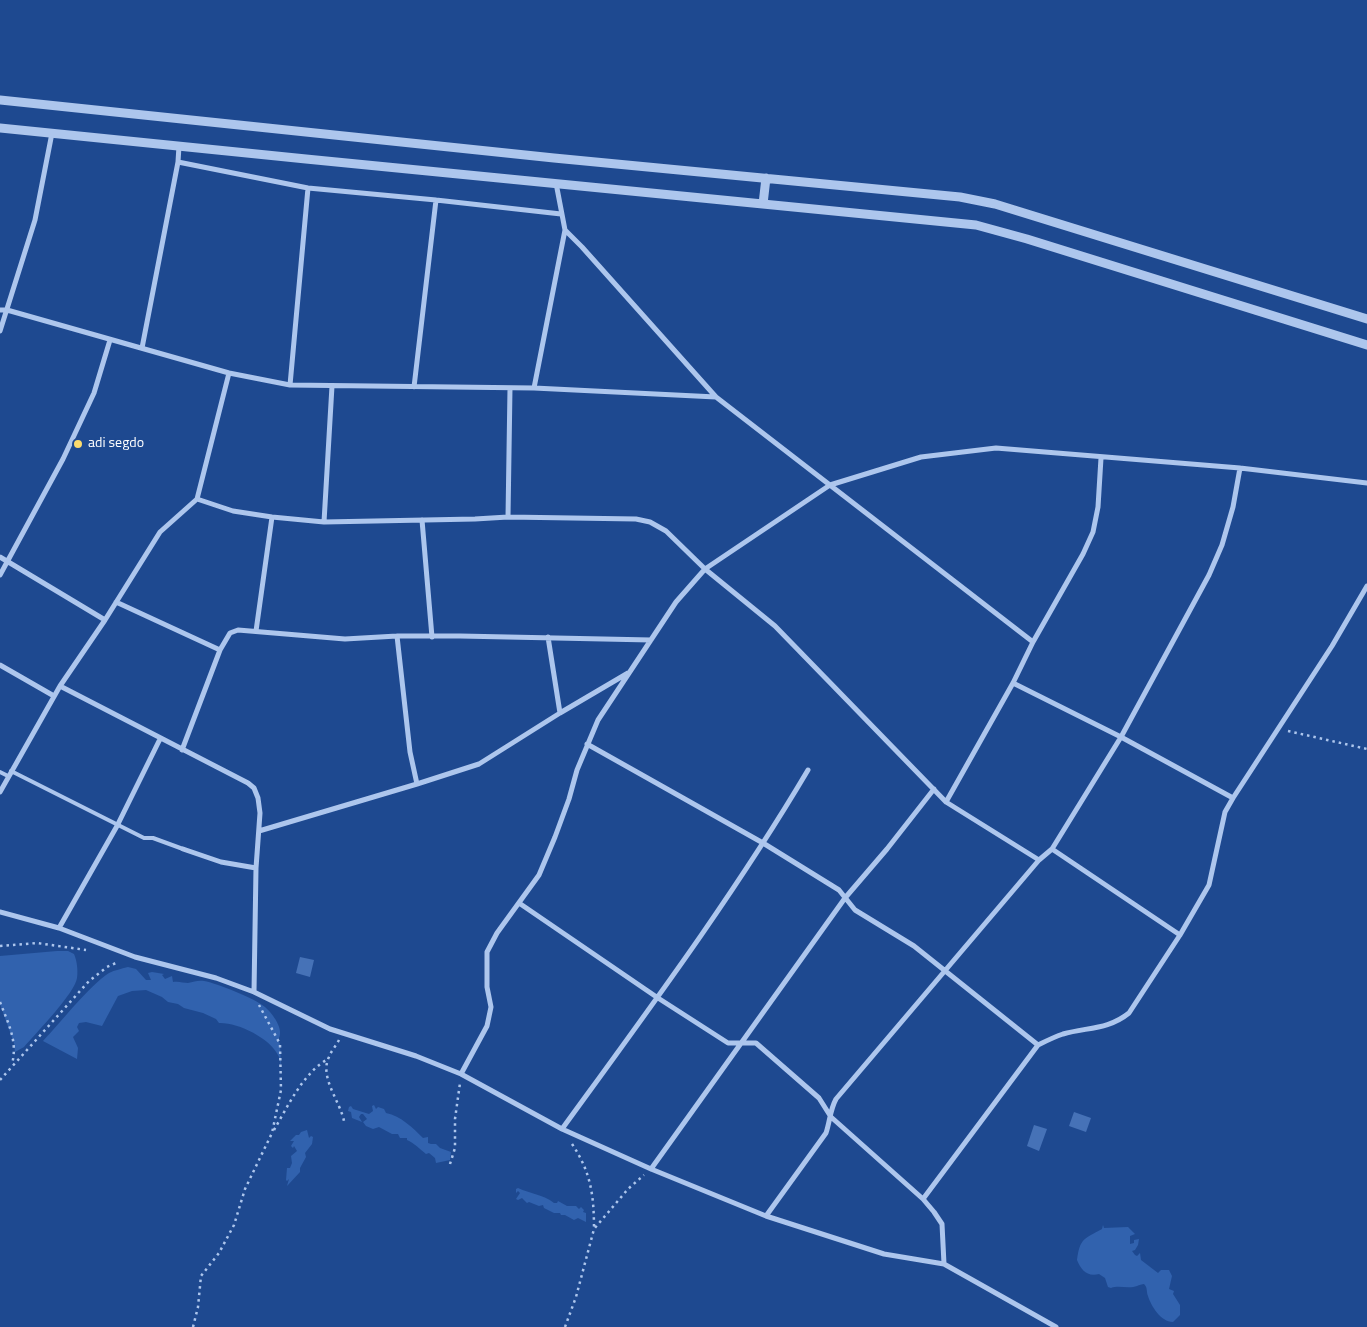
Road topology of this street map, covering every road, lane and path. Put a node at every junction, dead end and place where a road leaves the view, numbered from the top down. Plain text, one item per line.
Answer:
1 (0, 100) edge
2 (0, 128) edge
3 (52, 133) junction
4 (179, 146) junction
5 (178, 162) junction
6 (766, 178) junction
7 (556, 184) junction
8 (308, 188) junction
9 (436, 200) junction
10 (763, 204) junction
11 (561, 214) junction
12 (565, 230) junction
13 (0, 310) edge
14 (7, 310) junction
15 (1367, 319) edge
16 (0, 331) edge
17 (110, 340) junction
18 (1367, 344) edge
19 (142, 348) junction
20 (229, 373) junction
21 (290, 386) junction
22 (332, 386) junction
23 (414, 387) junction
24 (510, 388) junction
25 (534, 388) junction
26 (716, 397) junction
27 (1101, 458) junction
28 (1240, 468) junction
29 (1367, 483) edge
30 (830, 485) junction
31 (197, 499) junction
32 (272, 517) junction
33 (508, 517) junction
34 (422, 520) junction
35 (324, 522) junction
36 (0, 557) edge
37 (8, 562) junction
38 (705, 569) junction
39 (0, 575) edge
40 (1367, 586) edge
41 (116, 602) junction
42 (105, 620) junction
43 (256, 631) junction
44 (397, 636) junction
45 (432, 636) junction
46 (548, 637) junction
47 (651, 640) junction
48 (1033, 642) junction
49 (220, 650) junction
50 (0, 665) edge
51 (629, 672) junction
52 (1013, 683) junction
53 (60, 686) junction
54 (54, 696) junction
55 (560, 713) junction
56 (1278, 729) junction
57 (1121, 737) junction
58 (160, 739) junction
59 (587, 744) junction
60 (1367, 749) edge
61 (182, 750) junction
62 (808, 770) dead end
63 (0, 772) edge
64 (10, 774) junction
65 (417, 784) junction
66 (934, 789) junction
67 (0, 792) edge
68 (1233, 798) junction
69 (946, 802) junction
70 (117, 826) junction
71 (259, 831) junction
72 (763, 843) junction
73 (183, 849) joint
74 (1052, 849) junction
75 (1039, 860) junction
76 (256, 868) junction
77 (845, 898) junction
78 (519, 903) junction
79 (0, 912) edge
80 (60, 928) junction
81 (1180, 935) junction
82 (0, 946) edge
83 (86, 950) dead end
84 (135, 957) junction
85 (945, 970) junction
86 (254, 992) junction
87 (658, 998) junction
88 (0, 1002) edge
89 (344, 1034) junction
90 (740, 1042) junction
91 (1038, 1046) junction
92 (328, 1059) junction
93 (12, 1065) junction
94 (461, 1074) junction
95 (0, 1080) edge
96 (831, 1117) junction
97 (344, 1121) dead end
98 (562, 1129) junction
99 (272, 1133) junction
100 (450, 1164) dead end
101 (651, 1169) junction
102 (923, 1199) junction
103 (766, 1216) junction
104 (594, 1230) junction
105 (944, 1264) junction
106 (193, 1327) edge
107 (565, 1327) edge
108 (1056, 1327) edge

1 - 6 street
2 - 3 street
3 - 4 street
3 - 14 street
4 - 5 street
4 - 7 street
5 - 8 street
5 - 19 street
6 - 10 street
6 - 15 street
7 - 10 street
7 - 11 street
8 - 9 street
8 - 21 street
9 - 11 street
9 - 23 street
10 - 18 street
11 - 12 street
12 - 25 street
12 - 26 street
13 - 14 street
14 - 16 street
14 - 17 street
17 - 19 street
17 - 37 street
19 - 20 street
20 - 21 street
20 - 31 street
21 - 22 street
22 - 23 street
22 - 35 street
23 - 24 street
24 - 25 street
24 - 33 street
25 - 26 street
26 - 30 street
27 - 28 street
27 - 30 street
27 - 48 street
28 - 29 street
28 - 57 street
30 - 38 street
30 - 48 street
31 - 32 street
31 - 41 street
32 - 35 street
32 - 43 street
33 - 34 street
33 - 38 street
34 - 35 street
34 - 45 street
36 - 37 street
37 - 39 street
37 - 42 street
38 - 47 street
38 - 66 street
40 - 56 street
41 - 42 street
41 - 49 street
42 - 53 street
43 - 44 street
43 - 49 street
44 - 45 street
44 - 65 street
45 - 46 street
46 - 47 street
46 - 55 street
47 - 51 street
48 - 52 street
49 - 61 street
50 - 54 street
51 - 55 street
51 - 59 street
52 - 57 street
52 - 69 street
53 - 54 street
53 - 58 street
54 - 64 street
55 - 65 street
56 - 60 path
56 - 68 street
57 - 68 street
57 - 74 street
58 - 61 street
58 - 70 street
59 - 72 street
59 - 78 street
61 - 71 street
62 - 72 street
63 - 64 lane
64 - 67 street
64 - 70 lane
65 - 71 street
66 - 69 street
66 - 77 street
68 - 81 street
69 - 75 street
70 - 73 lane
70 - 80 street
71 - 76 street
72 - 77 street
72 - 87 street
73 - 76 street
74 - 75 street
74 - 81 street
75 - 85 street
76 - 86 street
77 - 85 street
77 - 90 street
78 - 87 street
78 - 94 street
79 - 80 street
80 - 84 street
81 - 91 street
82 - 83 path
84 - 86 street
84 - 93 path
85 - 91 street
85 - 96 street
86 - 89 street
86 - 99 path
87 - 90 street
87 - 98 street
88 - 93 path
89 - 92 path
89 - 94 street
90 - 96 street
90 - 101 street
91 - 102 street
92 - 97 path
92 - 99 path
93 - 95 path
94 - 98 street
94 - 100 path
96 - 102 street
96 - 103 street
98 - 101 street
98 - 104 path
99 - 106 path
101 - 103 street
101 - 104 path
102 - 105 street
103 - 105 street
104 - 107 path
105 - 108 street

